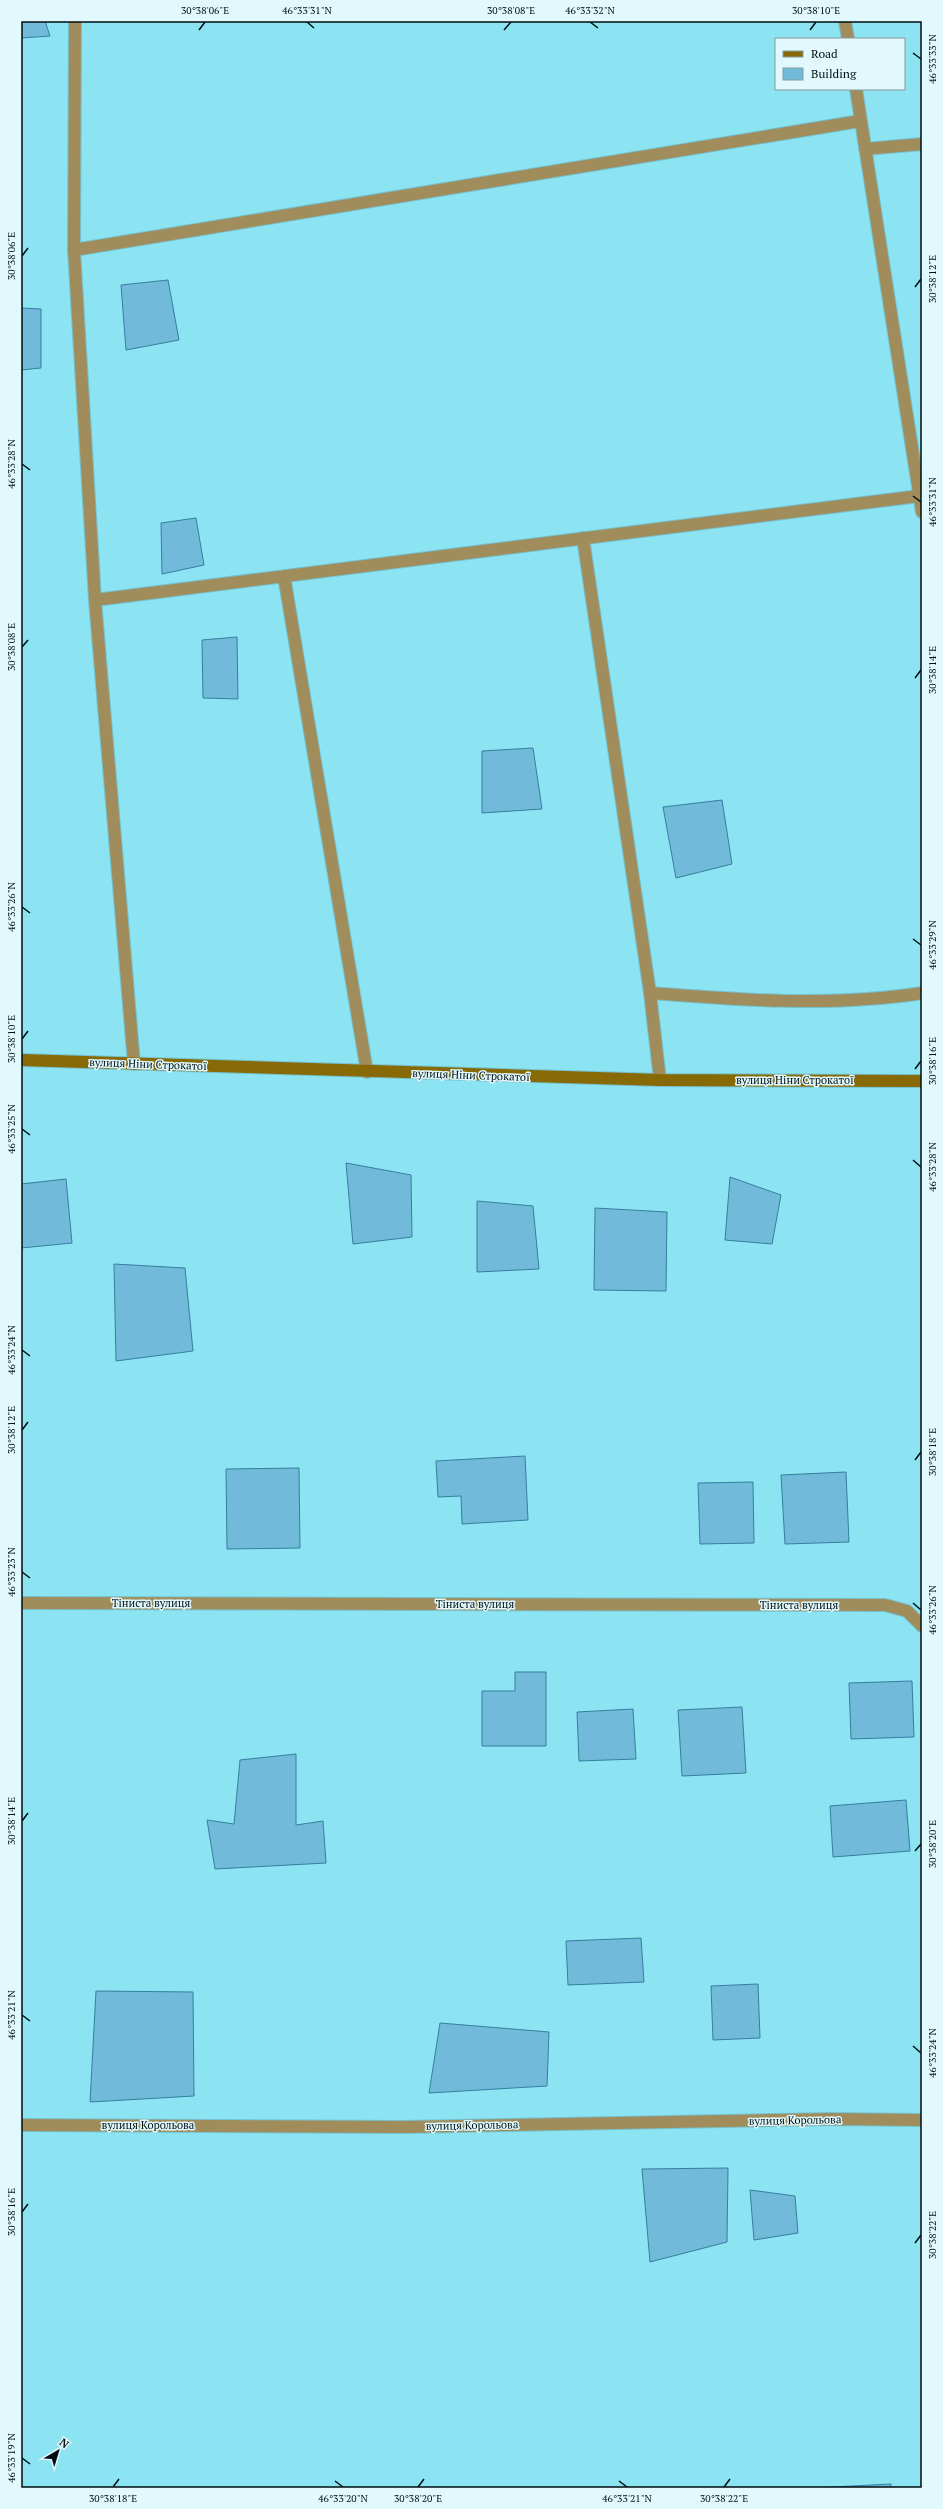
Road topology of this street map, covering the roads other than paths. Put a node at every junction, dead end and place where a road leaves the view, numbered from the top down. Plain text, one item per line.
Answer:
1 (75, 21) edge
2 (846, 21) edge
3 (848, 38) edge
4 (856, 90) edge
5 (860, 120) junction
6 (922, 144) edge
7 (865, 150) junction
8 (74, 250) junction
9 (919, 496) junction
10 (922, 512) edge
11 (583, 538) junction
12 (284, 576) junction
13 (95, 600) junction
14 (922, 992) edge
15 (650, 993) junction
16 (21, 1060) edge
17 (134, 1064) junction
18 (367, 1072) junction
19 (660, 1080) junction
20 (922, 1081) edge
21 (21, 1603) edge
22 (922, 1626) edge
23 (922, 2120) edge
24 (21, 2125) edge

1 - 8 street
2 - 3 street
4 - 5 street
5 - 7 street
5 - 8 street
6 - 7 street
7 - 9 street
8 - 13 street
9 - 10 street
9 - 11 street
11 - 12 street
11 - 15 street
12 - 13 street
12 - 18 street
13 - 17 street
14 - 15 street
15 - 19 street
16 - 17 street, вулиця Ніни Строкатої
17 - 18 street, вулиця Ніни Строкатої
18 - 19 street, вулиця Ніни Строкатої
19 - 20 street, вулиця Ніни Строкатої
21 - 22 street, Тіниста вулиця
23 - 24 street, вулиця Корольова

